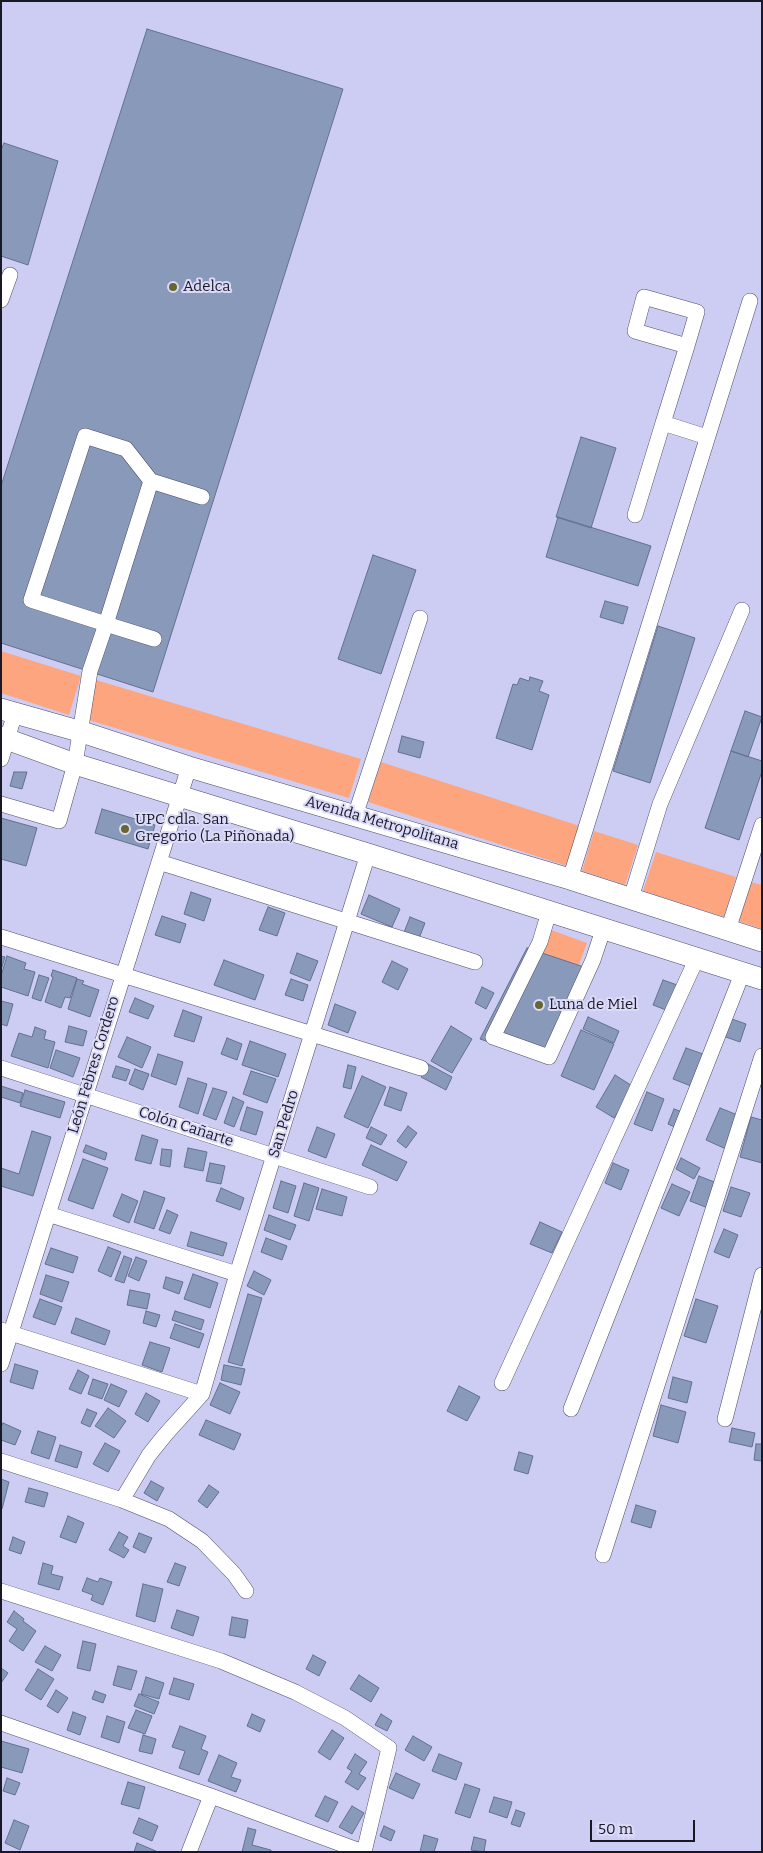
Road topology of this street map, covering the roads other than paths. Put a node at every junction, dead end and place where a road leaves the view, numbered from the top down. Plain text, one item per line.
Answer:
1 (10, 275) dead end
2 (1, 300) edge
3 (750, 301) dead end
4 (687, 346) dead end
5 (664, 423) junction
6 (707, 436) junction
7 (150, 481) junction
8 (202, 497) dead end
9 (635, 515) dead end
10 (742, 610) dead end
11 (420, 618) dead end
12 (106, 624) junction
13 (154, 639) dead end
14 (8, 711) edge
15 (82, 732) junction
16 (4, 738) edge
17 (1, 759) edge
18 (75, 764) junction
19 (189, 767) junction
20 (181, 797) junction
21 (1, 804) edge
22 (355, 816) junction
23 (762, 825) edge
24 (368, 854) junction
25 (159, 862) junction
26 (570, 879) junction
27 (631, 898) junction
28 (549, 912) junction
29 (348, 921) junction
30 (603, 930) junction
31 (728, 930) junction
32 (1, 937) edge
33 (762, 941) edge
34 (696, 960) junction
35 (475, 962) dead end
36 (742, 974) junction
37 (122, 976) junction
38 (762, 980) edge
39 (311, 1034) junction
40 (762, 1056) edge
41 (1, 1068) edge
42 (421, 1068) dead end
43 (86, 1094) junction
44 (274, 1156) junction
45 (370, 1187) dead end
46 (48, 1214) junction
47 (237, 1274) junction
48 (762, 1275) edge
49 (759, 1293) edge
50 (6, 1331) edge
51 (1, 1364) edge
52 (502, 1383) dead end
53 (202, 1394) junction
54 (572, 1409) dead end
55 (725, 1418) dead end
56 (1, 1461) edge
57 (122, 1500) junction
58 (603, 1555) dead end
59 (1, 1590) edge
60 (246, 1591) dead end
61 (1, 1723) edge
62 (211, 1796) junction
63 (189, 1852) edge
64 (364, 1852) edge

1 - 2 street
3 - 6 street
4 - 5 street
5 - 6 street
5 - 9 street
6 - 26 street
7 - 8 street
7 - 12 street
7 - 12 street
10 - 27 street
11 - 22 street
12 - 13 street
12 - 15 street
14 - 15 highway, Avenida Metropolitana
14 - 16 street
15 - 18 street
15 - 19 highway, Avenida Metropolitana
16 - 17 street
16 - 18 highway
18 - 20 highway
18 - 21 street
19 - 20 street, León Febres Cordero
19 - 22 highway, Avenida Metropolitana
20 - 24 highway
20 - 25 street, León Febres Cordero
22 - 26 highway, Avenida Metropolitana
23 - 31 street
24 - 28 highway
24 - 29 street, San Pedro
25 - 29 street
25 - 37 street, León Febres Cordero
26 - 27 highway, Avenida Metropolitana
27 - 31 highway, Avenida Metropolitana
28 - 30 highway
28 - 30 street
29 - 35 street
29 - 39 street, San Pedro
30 - 34 highway
31 - 33 highway, Avenida Metropolitana
32 - 37 street
34 - 36 highway
34 - 52 street
36 - 38 highway
36 - 54 street
37 - 39 street
37 - 43 street, León Febres Cordero
39 - 42 street
39 - 44 street, San Pedro
40 - 58 street
41 - 43 street, Colón Cañarte
43 - 44 street, Colón Cañarte
43 - 46 street, León Febres Cordero
44 - 45 street, Colón Cañarte
44 - 47 street, San Pedro
46 - 47 street
46 - 50 street, León Febres Cordero
47 - 53 street, San Pedro
48 - 49 street
49 - 55 street
50 - 51 street, León Febres Cordero
50 - 53 street
53 - 57 street
56 - 57 street
57 - 60 street
59 - 64 street
61 - 62 street
62 - 63 street
62 - 64 street

